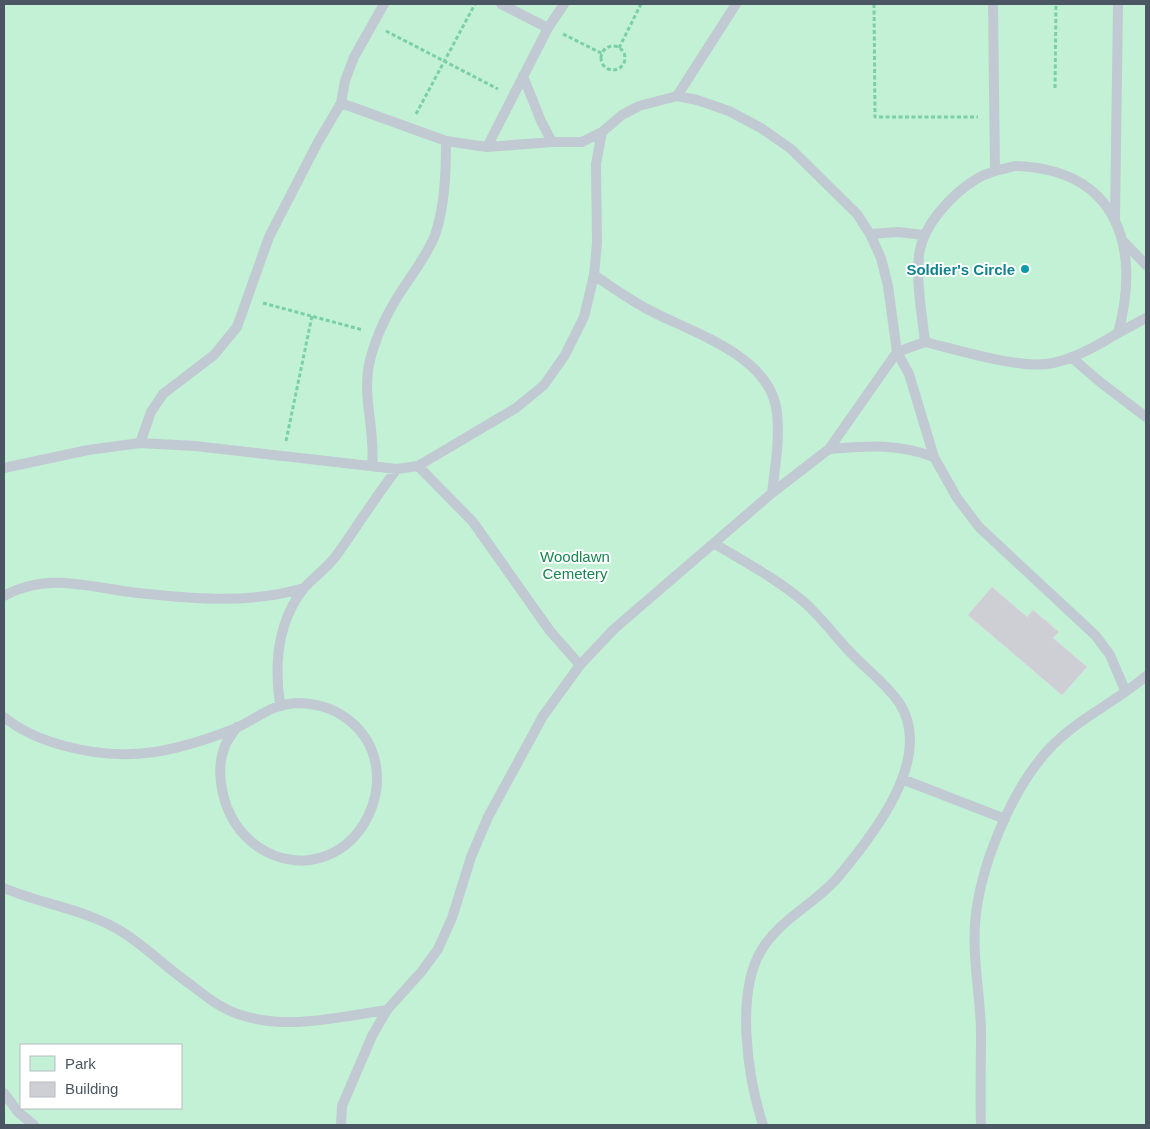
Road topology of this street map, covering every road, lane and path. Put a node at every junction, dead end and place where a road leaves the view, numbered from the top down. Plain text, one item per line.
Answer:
1 (384, 4) edge
2 (474, 4) edge
3 (501, 4) edge
4 (564, 4) edge
5 (641, 4) edge
6 (736, 4) edge
7 (874, 4) edge
8 (993, 4) edge
9 (1056, 4) edge
10 (1118, 4) edge
11 (371, 24) junction
12 (548, 28) junction
13 (619, 48) junction
14 (603, 54) junction
15 (444, 61) junction
16 (523, 76) junction
17 (1056, 88) dead end
18 (512, 96) junction
19 (677, 96) junction
20 (341, 103) junction
21 (994, 117) junction
22 (409, 127) junction
23 (602, 132) junction
24 (446, 141) junction
25 (552, 142) junction
26 (487, 147) junction
27 (995, 171) junction
28 (1116, 218) junction
29 (870, 234) junction
30 (924, 235) junction
31 (1122, 240) junction
32 (1146, 265) edge
33 (594, 275) junction
34 (247, 299) junction
35 (312, 316) junction
36 (1146, 318) edge
37 (1118, 333) junction
38 (378, 334) junction
39 (925, 342) junction
40 (897, 352) junction
41 (1071, 357) junction
42 (1146, 417) edge
43 (140, 443) junction
44 (829, 449) junction
45 (282, 456) junction
46 (934, 457) junction
47 (372, 466) junction
48 (418, 466) junction
49 (4, 468) edge
50 (397, 468) junction
51 (772, 493) junction
52 (715, 544) junction
53 (304, 588) junction
54 (4, 596) edge
55 (580, 665) junction
56 (1146, 676) edge
57 (1125, 690) junction
58 (280, 704) junction
59 (4, 717) edge
60 (237, 727) junction
61 (902, 779) junction
62 (1005, 819) junction
63 (4, 888) edge
64 (387, 1010) junction
65 (4, 1094) edge
66 (28, 1124) edge
67 (341, 1125) edge
68 (763, 1125) edge
69 (981, 1125) edge

1 - 11 lane
2 - 15 path
3 - 12 lane
4 - 12 lane
5 - 13 path
6 - 19 lane
7 - 21 path
8 - 21 lane
9 - 17 path
10 - 28 lane
11 - 15 path
11 - 20 lane
12 - 14 path
12 - 16 lane
13 - 14 path
13 - 14 path
15 - 18 path
15 - 22 path
16 - 18 lane
16 - 25 lane
18 - 26 lane
19 - 23 lane
19 - 29 lane
20 - 22 lane
20 - 34 lane
21 - 27 lane
22 - 24 lane
23 - 25 lane
23 - 33 lane
24 - 26 lane
24 - 38 lane
25 - 26 lane
27 - 28 lane
27 - 30 lane
28 - 31 lane
29 - 30 lane
29 - 40 lane
30 - 39 lane
31 - 32 lane
31 - 37 lane
33 - 48 lane
33 - 51 lane
34 - 35 path
34 - 43 lane
35 - 38 path
35 - 45 path
36 - 37 lane
37 - 41 lane
38 - 47 lane
39 - 40 lane
39 - 41 lane
40 - 44 lane
40 - 46 lane
41 - 42 lane
43 - 45 lane
43 - 49 lane
44 - 46 lane
44 - 51 lane
45 - 47 lane
46 - 57 lane
47 - 50 lane
48 - 50 lane
48 - 55 lane
50 - 53 lane
51 - 52 lane
52 - 55 lane
52 - 61 lane
53 - 54 lane
53 - 58 lane
55 - 64 lane
56 - 57 lane
57 - 62 lane
58 - 60 lane
58 - 60 lane
59 - 60 lane
61 - 62 lane
61 - 68 lane
62 - 69 lane
63 - 64 lane
64 - 67 lane
65 - 66 lane

